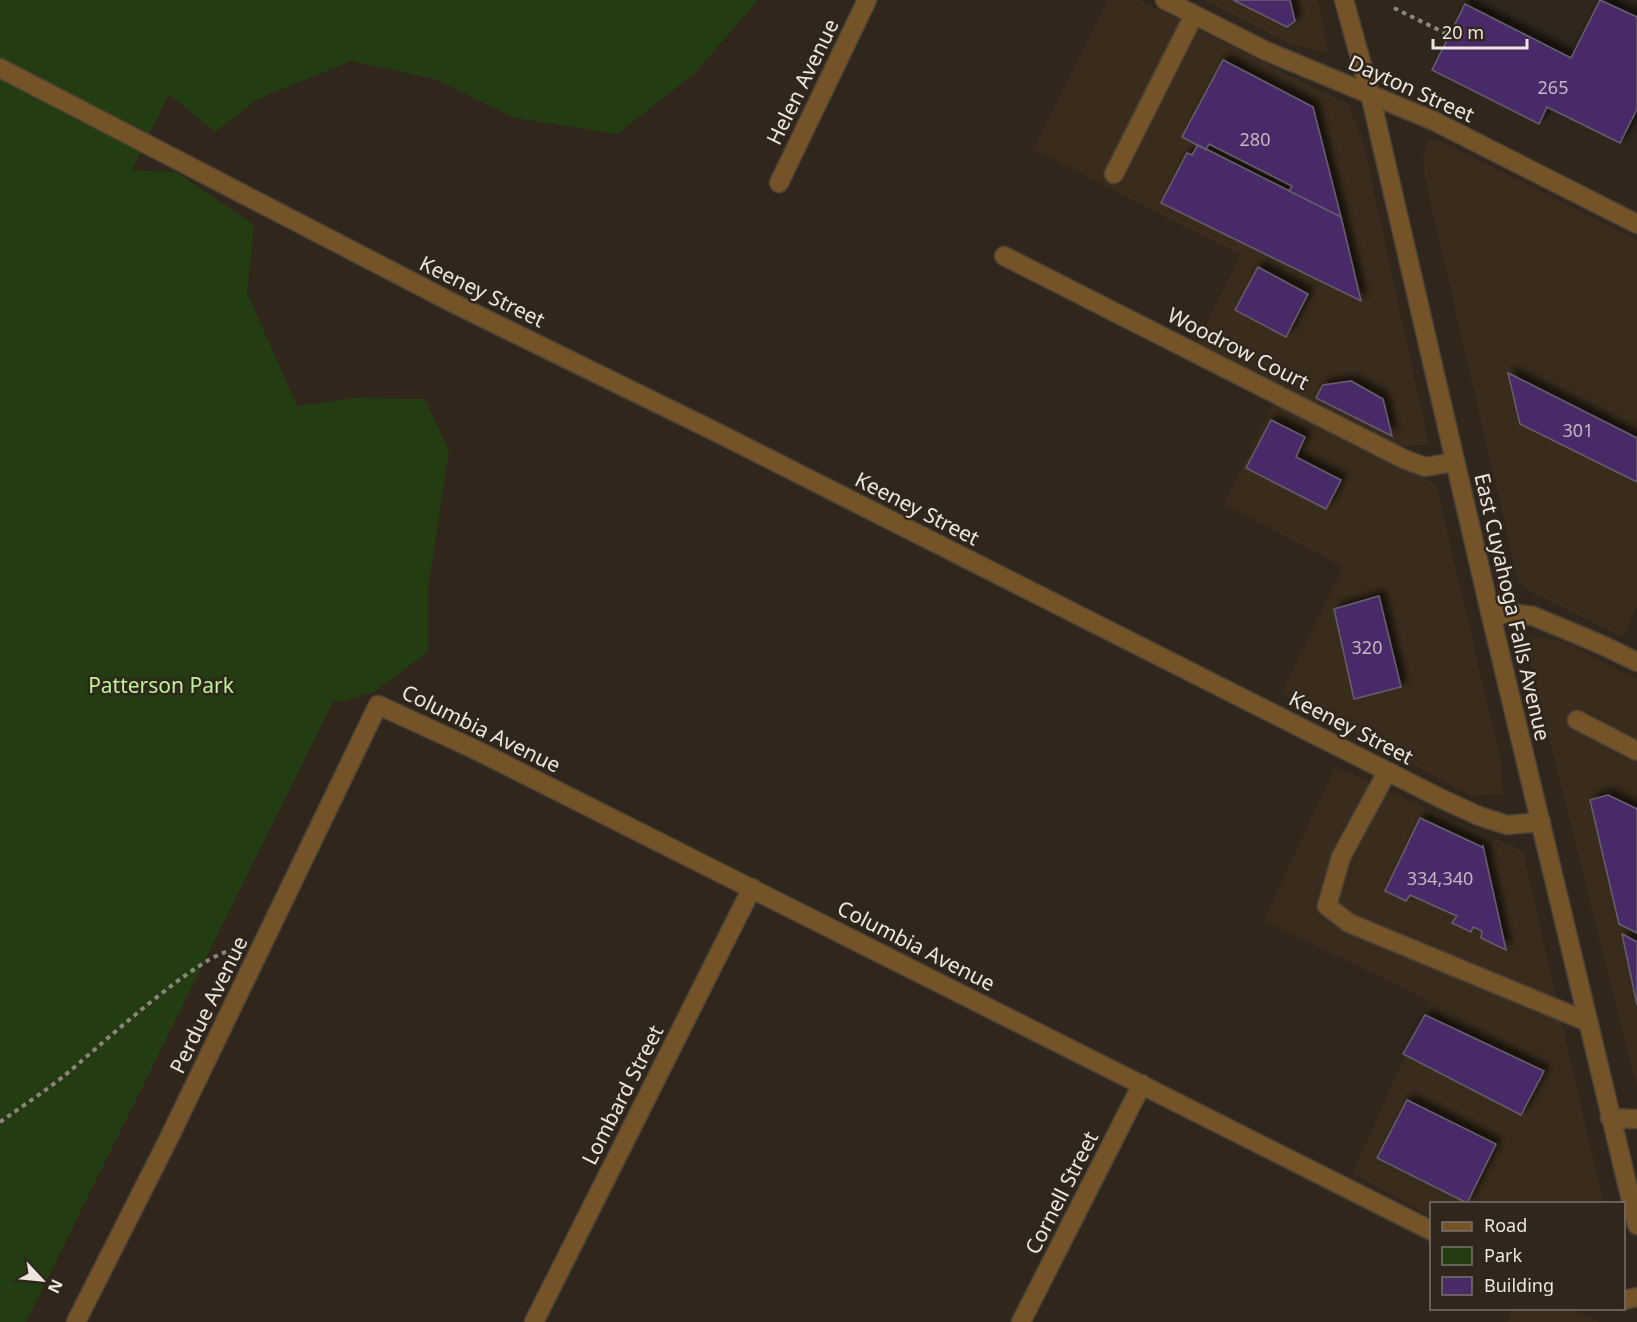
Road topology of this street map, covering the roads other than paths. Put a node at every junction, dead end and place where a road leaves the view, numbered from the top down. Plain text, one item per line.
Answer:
1 (867, 0) edge
2 (1165, 0) edge
3 (1344, 0) edge
4 (1194, 15) junction
5 (0, 68) edge
6 (1370, 94) junction
7 (1113, 174) dead end
8 (779, 183) dead end
9 (1637, 224) edge
10 (1004, 256) dead end
11 (1454, 462) junction
12 (1491, 616) junction
13 (1637, 662) edge
14 (378, 705) joint
15 (1577, 720) dead end
16 (1637, 751) edge
17 (1387, 772) junction
18 (1541, 822) junction
19 (752, 888) junction
20 (1588, 1022) junction
21 (1142, 1084) junction
22 (1610, 1118) junction
23 (1637, 1119) edge
24 (1637, 1225) edge
25 (1430, 1230) edge
26 (76, 1322) edge
27 (534, 1322) edge
28 (1021, 1322) edge

1 - 8 street, Helen Avenue
2 - 4 street, Dayton Street
3 - 6 street, East Cuyahoga Falls Avenue
4 - 6 street, Dayton Street
4 - 7 street
5 - 17 street, Keeney Street
6 - 9 street, Dayton Street
6 - 11 street, East Cuyahoga Falls Avenue
10 - 11 street, Woodrow Court
11 - 12 street, East Cuyahoga Falls Avenue
12 - 13 street
12 - 18 street, East Cuyahoga Falls Avenue
14 - 19 street, Columbia Avenue
14 - 26 street, Perdue Avenue
15 - 16 street
17 - 18 street, Keeney Street
17 - 20 street
18 - 20 street, East Cuyahoga Falls Avenue
19 - 21 street, Columbia Avenue
19 - 27 street, Lombard Street
20 - 22 street, East Cuyahoga Falls Avenue
21 - 25 street, Columbia Avenue
21 - 28 street, Cornell Street
22 - 23 street
22 - 24 street, East Cuyahoga Falls Avenue

